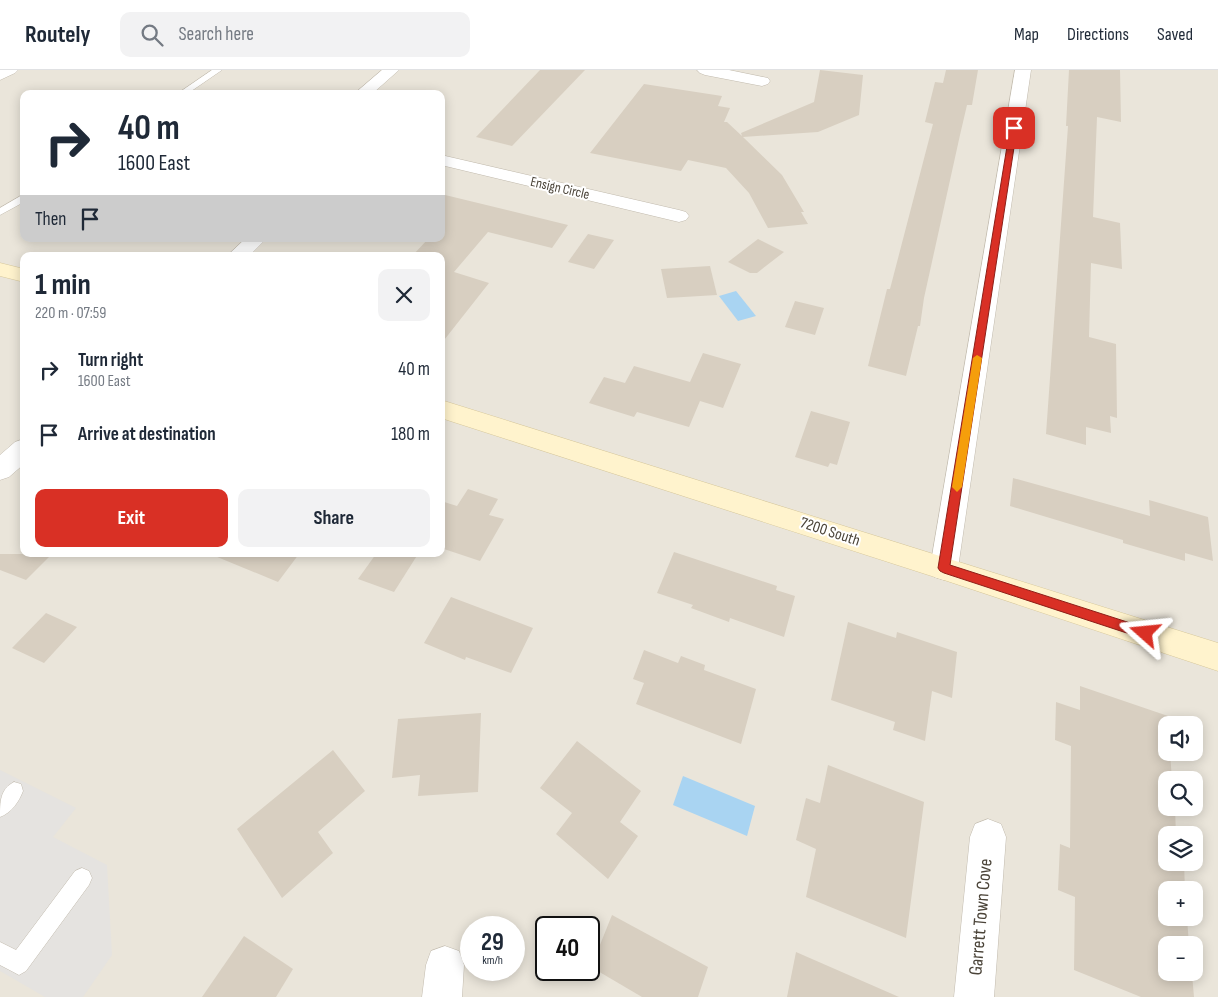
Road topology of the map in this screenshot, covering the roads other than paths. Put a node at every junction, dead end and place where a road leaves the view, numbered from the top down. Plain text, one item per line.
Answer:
1 (10, 70) edge
2 (218, 70) edge
3 (391, 70) edge
4 (705, 70) edge
5 (1023, 70) edge
6 (0, 76) edge
7 (762, 80) dead end
8 (188, 90) edge
9 (367, 90) edge
10 (445, 161) edge
11 (20, 200) edge
12 (0, 212) edge
13 (679, 216) dead end
14 (253, 242) edge
15 (241, 252) edge
16 (0, 269) edge
17 (20, 275) edge
18 (445, 410) edge
19 (20, 452) edge
20 (0, 470) edge
21 (944, 568) junction
22 (1218, 657) edge
23 (14, 791) dead end
24 (0, 808) edge
25 (988, 837) dead end
26 (82, 878) dead end
27 (0, 953) edge
28 (974, 997) edge

1 - 6 street
2 - 8 lane
3 - 9 street
4 - 7 street
5 - 21 street
10 - 13 street, Ensign Circle
11 - 12 lane
14 - 15 street
16 - 17 street
18 - 21 street, 7200 South
19 - 20 street
21 - 22 street, 7200 South
23 - 24 lane
25 - 28 street, Garrett Town Cove
26 - 27 lane

